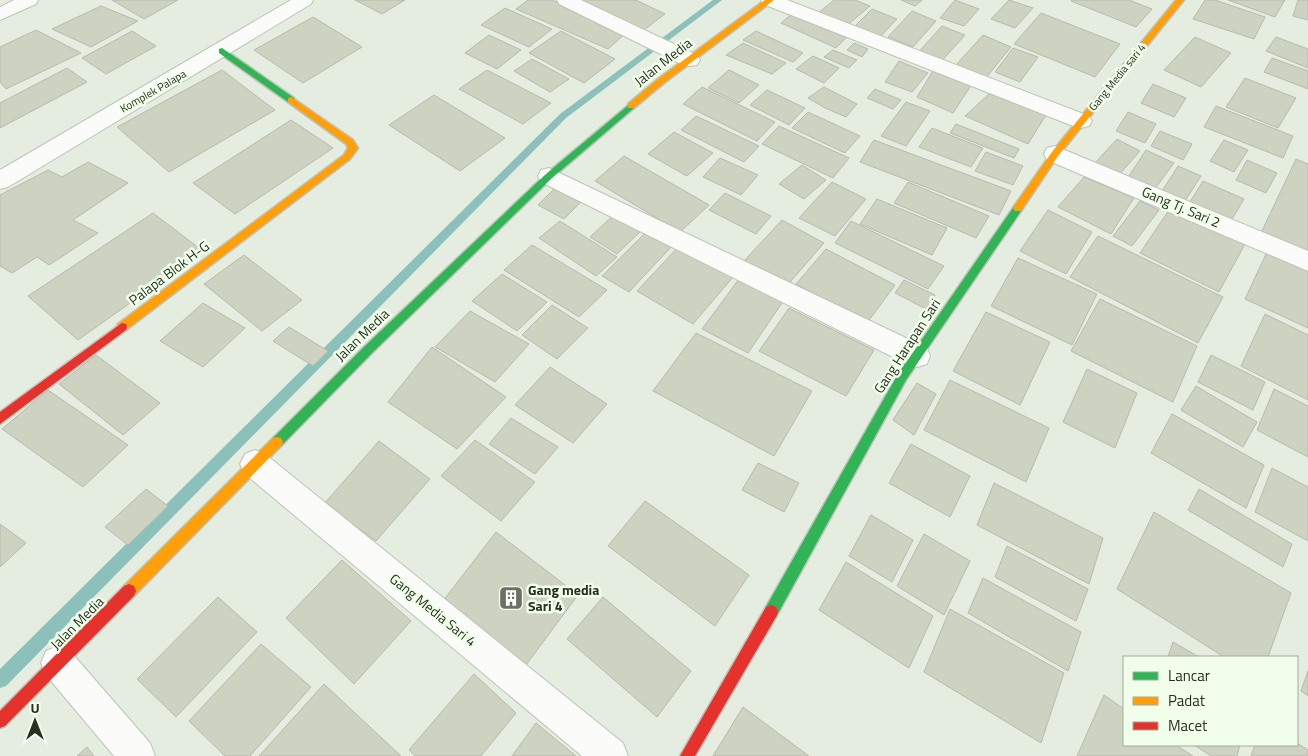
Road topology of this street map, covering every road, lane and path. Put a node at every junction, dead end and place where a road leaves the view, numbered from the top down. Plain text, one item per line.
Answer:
1 (29, 0) edge
2 (304, 0) edge
3 (566, 0) edge
4 (770, 0) edge
5 (1180, 0) edge
6 (0, 14) edge
7 (222, 51) junction
8 (686, 58) junction
9 (1081, 121) junction
10 (1055, 154) junction
11 (549, 176) junction
12 (0, 181) edge
13 (1308, 261) edge
14 (917, 356) junction
15 (0, 419) edge
16 (255, 464) junction
17 (58, 663) junction
18 (0, 721) edge
19 (137, 756) edge
20 (610, 756) edge
21 (687, 756) edge

1 - 6 street
2 - 7 street, Komplek Palapa
3 - 8 street
4 - 8 street, Jalan Media
4 - 9 street
5 - 9 street, Gang Media sari 4
7 - 12 street, Komplek Palapa
7 - 15 street, Palapa Blok H-G
8 - 11 street, Jalan Media
9 - 10 street, Gang Media sari 4
10 - 13 street, Gang Tj. Sari 2
10 - 14 street, Gang Harapan Sari
11 - 14 street
11 - 16 street, Jalan Media
14 - 21 street, Gang Harapan Sari
16 - 17 street, Jalan Media
16 - 20 street, Gang Media Sari 4
17 - 18 street, Jalan Media
17 - 19 street

